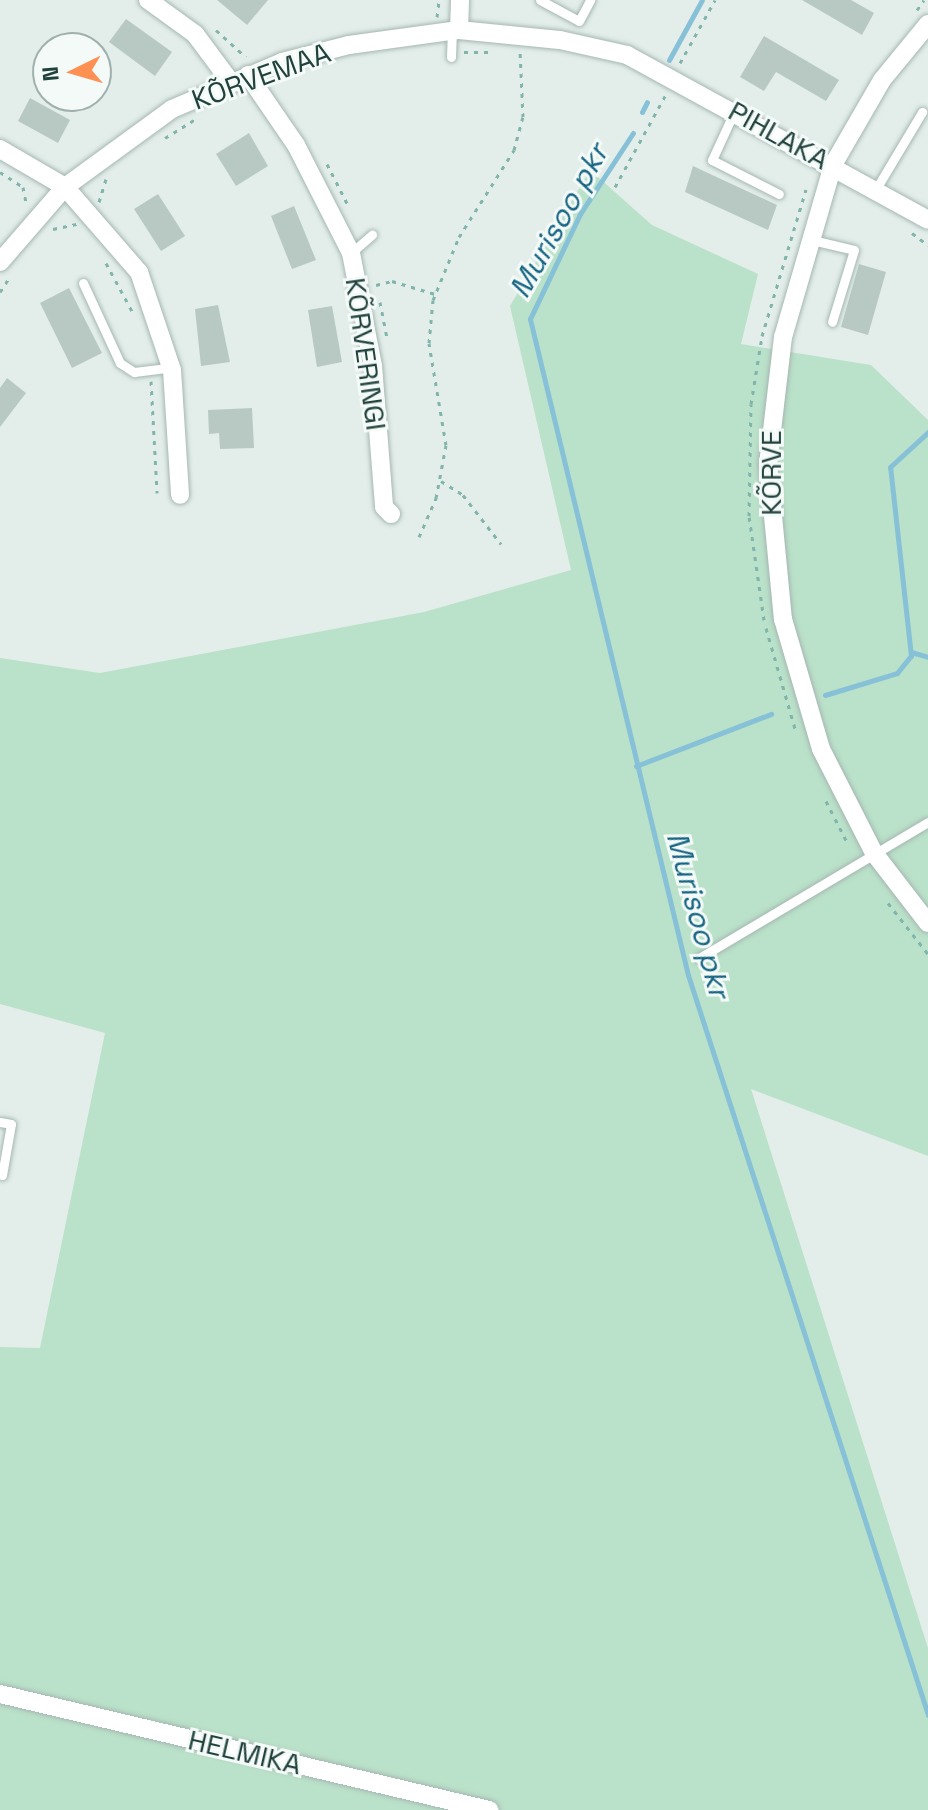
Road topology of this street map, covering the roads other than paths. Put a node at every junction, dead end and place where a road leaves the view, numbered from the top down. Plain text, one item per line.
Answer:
1 (148, 0) edge
2 (460, 0) edge
3 (540, 0) edge
4 (590, 0) edge
5 (921, 18) edge
6 (455, 31) junction
7 (451, 54) road end
8 (627, 55) joint
9 (242, 72) junction
10 (734, 112) junction
11 (922, 112) dead end
12 (0, 149) edge
13 (833, 165) junction
14 (65, 187) junction
15 (876, 189) junction
16 (779, 194) dead end
17 (928, 220) edge
18 (372, 235) dead end
19 (808, 239) junction
20 (351, 253) junction
21 (9, 265) edge
22 (83, 283) dead end
23 (832, 322) dead end
24 (172, 367) junction
25 (180, 495) dead end
26 (391, 514) dead end
27 (928, 822) edge
28 (867, 859) junction
29 (928, 923) edge
30 (699, 958) dead end
31 (0, 1122) edge
32 (2, 1175) edge
33 (0, 1694) edge
34 (489, 1810) edge

1 - 9 street, KÕRVERINGI
2 - 6 street
3 - 4 lane
5 - 13 street, KÕRVE
6 - 7 lane
6 - 8 street, KÕRVEMAA
6 - 9 street, KÕRVEMAA
8 - 10 street, PIHLAKA
9 - 14 street, KÕRVEMAA
9 - 20 street, KÕRVERINGI
10 - 13 street, PIHLAKA
10 - 16 lane
11 - 15 lane
12 - 14 street
13 - 15 street, PIHLAKA
13 - 19 street, KÕRVE
14 - 21 street, KÕRVEMAA
14 - 24 street
15 - 17 street, PIHLAKA
18 - 20 lane
19 - 23 lane
19 - 28 street, KÕRVE
20 - 26 street, KÕRVERINGI
22 - 24 lane
24 - 25 street
27 - 28 lane
28 - 29 street, KÕRVE
28 - 30 lane
31 - 32 lane
33 - 34 street, HELMIKA

